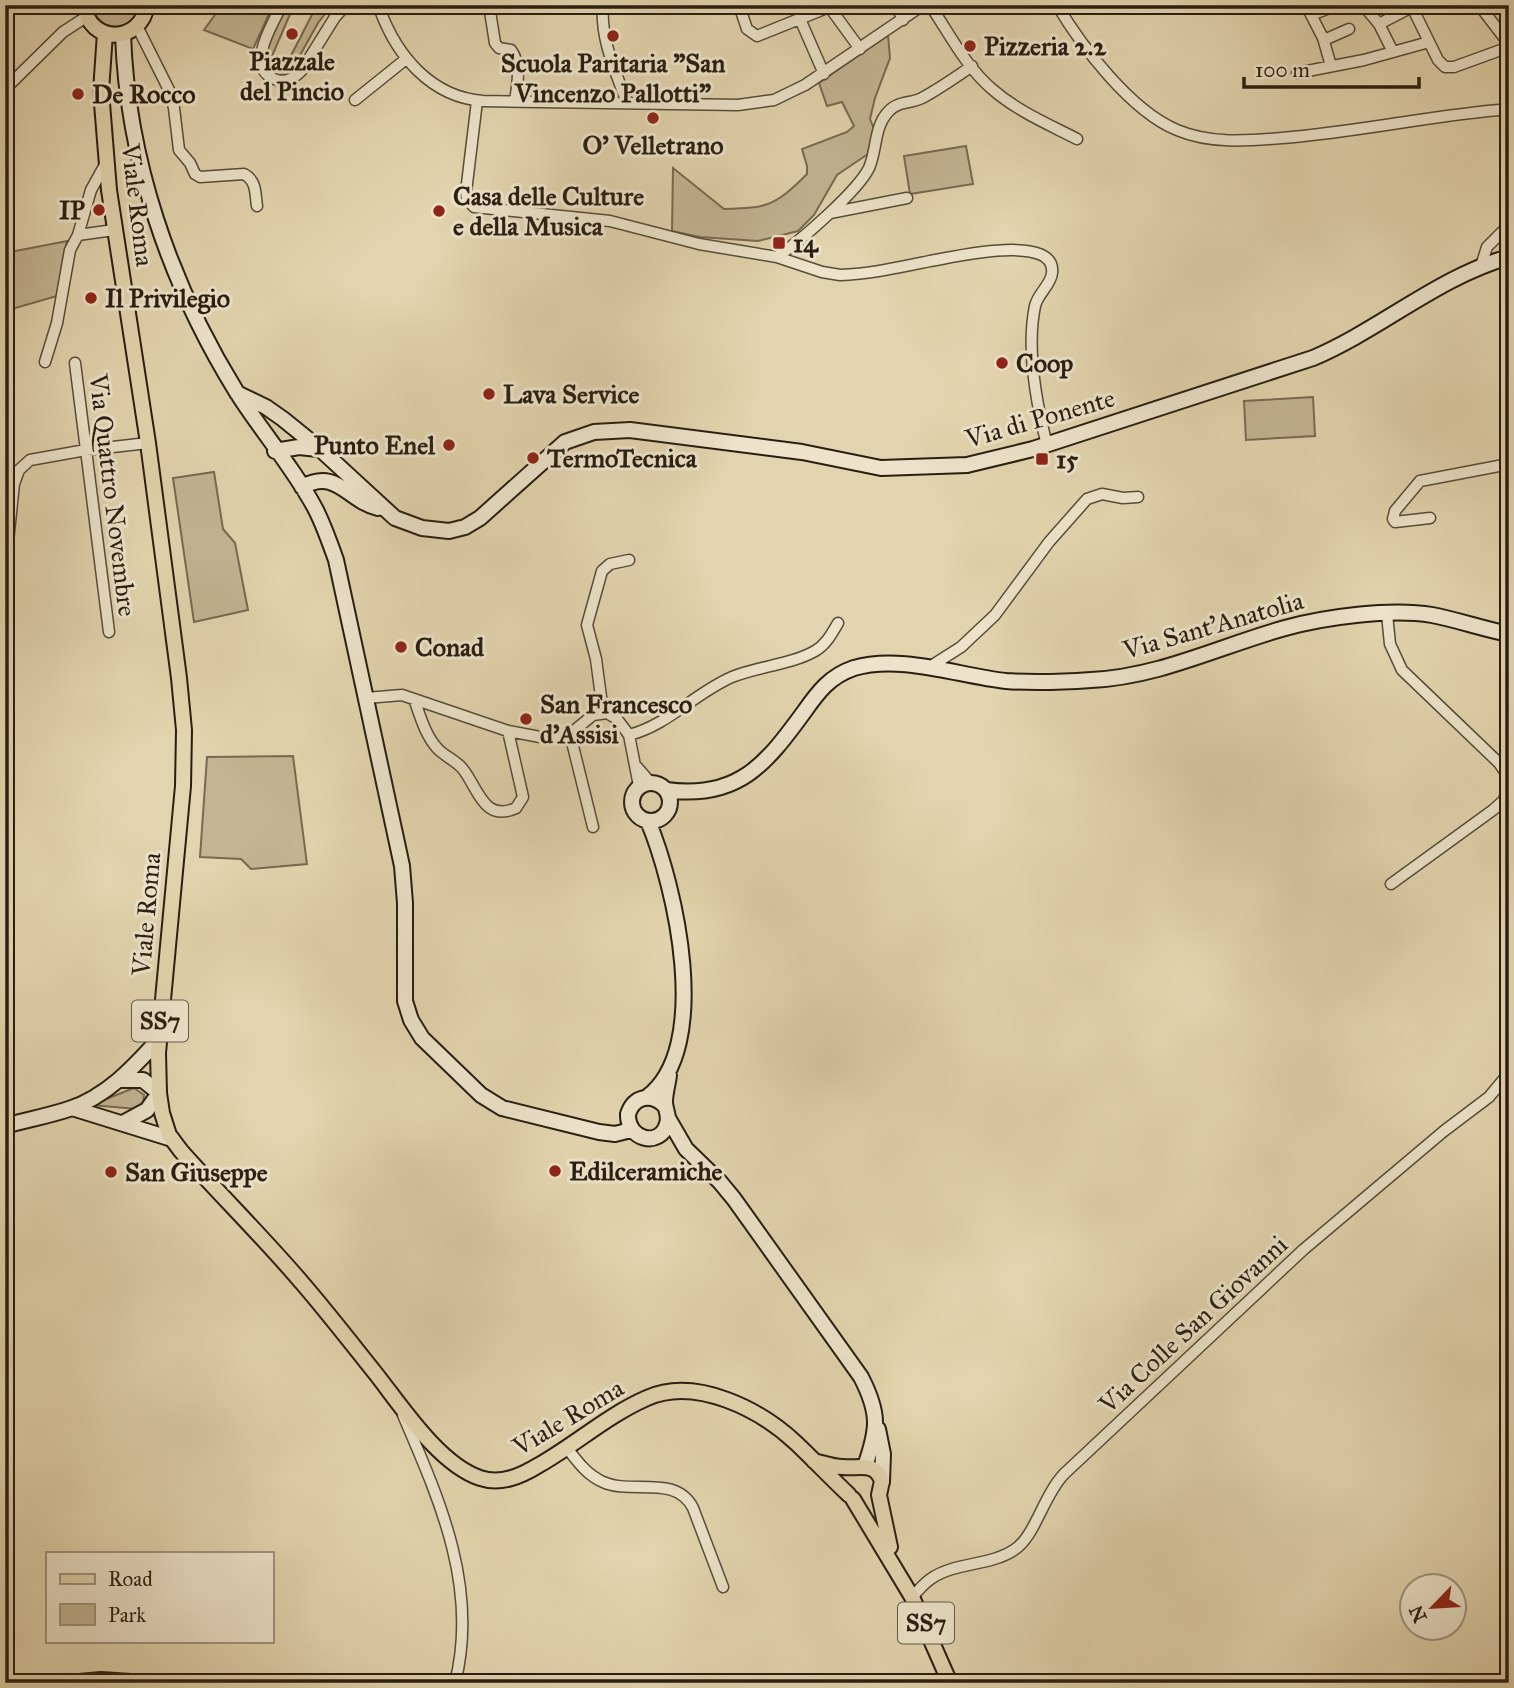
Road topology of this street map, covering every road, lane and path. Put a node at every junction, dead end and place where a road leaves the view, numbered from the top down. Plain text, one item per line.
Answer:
1 (147, 5) edge
2 (282, 5) edge
3 (346, 5) edge
4 (392, 5) edge
5 (489, 5) edge
6 (603, 5) edge
7 (739, 5) edge
8 (896, 5) edge
9 (923, 5) edge
10 (930, 5) edge
11 (1057, 5) edge
12 (1363, 5) edge
13 (1479, 5) edge
14 (830, 6) edge
15 (1411, 6) edge
16 (377, 8) edge
17 (1327, 9) dead end
18 (1308, 10) edge
19 (85, 11) edge
20 (805, 13) edge
21 (902, 20) junction
22 (1380, 24) junction
23 (137, 26) junction
24 (1349, 29) dead end
25 (115, 34) junction
26 (1324, 40) junction
27 (1429, 42) junction
28 (1509, 46) edge
29 (860, 49) junction
30 (1393, 52) junction
31 (406, 59) junction
32 (972, 66) junction
33 (1331, 66) junction
34 (1297, 73) dead end
35 (824, 74) junction
36 (5, 89) edge
37 (355, 100) dead end
38 (515, 100) junction
39 (477, 101) junction
40 (627, 103) junction
41 (1509, 109) edge
42 (1077, 139) dead end
43 (106, 163) junction
44 (907, 198) dead end
45 (257, 206) dead end
46 (829, 213) junction
47 (1509, 226) edge
48 (114, 230) junction
49 (78, 235) junction
50 (797, 243) junction
51 (777, 257) junction
52 (1509, 257) edge
53 (789, 260) junction
54 (1481, 266) junction
55 (45, 362) dead end
56 (75, 363) dead end
57 (236, 393) junction
58 (148, 443) junction
59 (1047, 445) junction
60 (320, 449) junction
61 (86, 450) junction
62 (275, 451) junction
63 (1509, 464) edge
64 (302, 487) junction
65 (9, 490) edge
66 (1138, 497) dead end
67 (383, 509) junction
68 (1430, 518) dead end
69 (629, 560) dead end
70 (5, 570) edge
71 (1387, 614) junction
72 (838, 623) dead end
73 (109, 632) dead end
74 (1509, 634) edge
75 (928, 668) junction
76 (366, 698) junction
77 (414, 699) junction
78 (603, 712) junction
79 (508, 731) junction
80 (570, 734) junction
81 (629, 734) junction
82 (1509, 778) edge
83 (645, 784) junction
84 (666, 790) junction
85 (710, 790) junction
86 (1509, 790) edge
87 (660, 816) junction
88 (593, 827) dead end
89 (1391, 884) dead end
90 (159, 1039) junction
91 (670, 1070) junction
92 (1509, 1073) edge
93 (119, 1080) junction
94 (159, 1093) junction
95 (647, 1097) junction
96 (72, 1108) junction
97 (666, 1111) junction
98 (628, 1114) junction
99 (123, 1123) junction
100 (5, 1126) edge
101 (584, 1127) junction
102 (631, 1130) junction
103 (647, 1138) junction
104 (172, 1139) junction
105 (686, 1149) junction
106 (396, 1399) junction
107 (876, 1425) junction
108 (567, 1448) junction
109 (813, 1460) junction
110 (862, 1467) junction
111 (881, 1488) junction
112 (851, 1497) junction
113 (896, 1567) junction
114 (723, 1587) dead end
115 (912, 1597) junction
116 (68, 1683) edge
117 (146, 1683) edge
118 (455, 1683) edge
119 (950, 1683) edge

1 - 23 main road
2 - 3 street
4 - 16 street
5 - 38 street
6 - 40 street
7 - 20 street
8 - 21 street
9 - 21 street
10 - 32 street
11 - 41 street
12 - 22 street
13 - 28 street
14 - 20 street
14 - 29 street
15 - 22 street
15 - 27 street
16 - 31 street
17 - 18 street
18 - 26 street
19 - 25 main road
19 - 36 street
20 - 35 street
21 - 29 street
22 - 30 street
23 - 25 main road
23 - 45 street
24 - 26 street
25 - 43 main road, Viale Roma / SS7
25 - 57 main road
26 - 33 street
27 - 28 street
27 - 30 street
29 - 35 street
30 - 33 street
31 - 37 street
31 - 39 street
32 - 42 street
32 - 46 street
33 - 34 street
35 - 40 street
38 - 39 street
38 - 40 street
39 - 51 street
43 - 48 main road, Viale Roma / SS7
43 - 49 street
44 - 46 street
46 - 50 street
47 - 54 street
48 - 49 street
48 - 58 main road, Viale Roma / SS7
49 - 55 street
50 - 51 street
50 - 53 street
51 - 53 street
52 - 54 main road, Via di Ponente
53 - 59 street
54 - 59 main road, Via di Ponente
56 - 61 street, Via Quattro Novembre
57 - 60 main road, Via di Ponente
57 - 62 main road
58 - 61 street
58 - 90 main road, Viale Roma / SS7
59 - 67 main road, Via di Ponente
60 - 62 main road
60 - 67 main road, Via di Ponente
61 - 65 street
61 - 73 street, Via Quattro Novembre
62 - 64 main road
63 - 68 street
64 - 67 main road, Via di Ponente
64 - 76 main road
65 - 70 street
66 - 75 street
69 - 78 street
71 - 74 main road, Via Sant'Anatolia
71 - 75 main road, Via Sant'Anatolia
71 - 82 street
72 - 81 street
75 - 85 main road, Via Sant'Anatolia
76 - 77 street
76 - 101 main road
77 - 79 street
77 - 79 street
78 - 80 street
78 - 81 street
79 - 80 street
80 - 88 street
81 - 83 street
83 - 84 main road, Via Sant'Anatolia
83 - 87 main road
84 - 85 main road, Via Sant'Anatolia
84 - 87 main road
85 - 87 main road
86 - 89 street
87 - 91 main road
90 - 93 main road
90 - 94 main road, Viale Roma / SS7
91 - 95 main road
91 - 97 main road
92 - 115 street, Via Colle San Giovanni
93 - 94 main road
93 - 96 main road
94 - 99 main road
94 - 104 main road, Viale Roma / SS7
95 - 97 main road
95 - 98 main road
96 - 99 main road
96 - 100 main road
97 - 103 main road
97 - 105 main road
98 - 101 main road
98 - 102 main road
99 - 104 main road
101 - 102 main road
102 - 103 main road
103 - 105 main road
104 - 106 main road, Viale Roma / SS7
105 - 107 main road
106 - 108 main road, Viale Roma / SS7
106 - 118 street
107 - 110 main road
107 - 111 main road
108 - 109 main road, Viale Roma / SS7
108 - 114 street
109 - 110 main road
109 - 112 main road, Viale Roma
110 - 111 main road
110 - 112 main road
111 - 112 main road
111 - 113 main road, Viale Roma / SS7
112 - 113 main road, Viale Roma
113 - 115 main road, Viale Roma / SS7
115 - 119 main road, Viale Roma / SS7
116 - 117 main road

